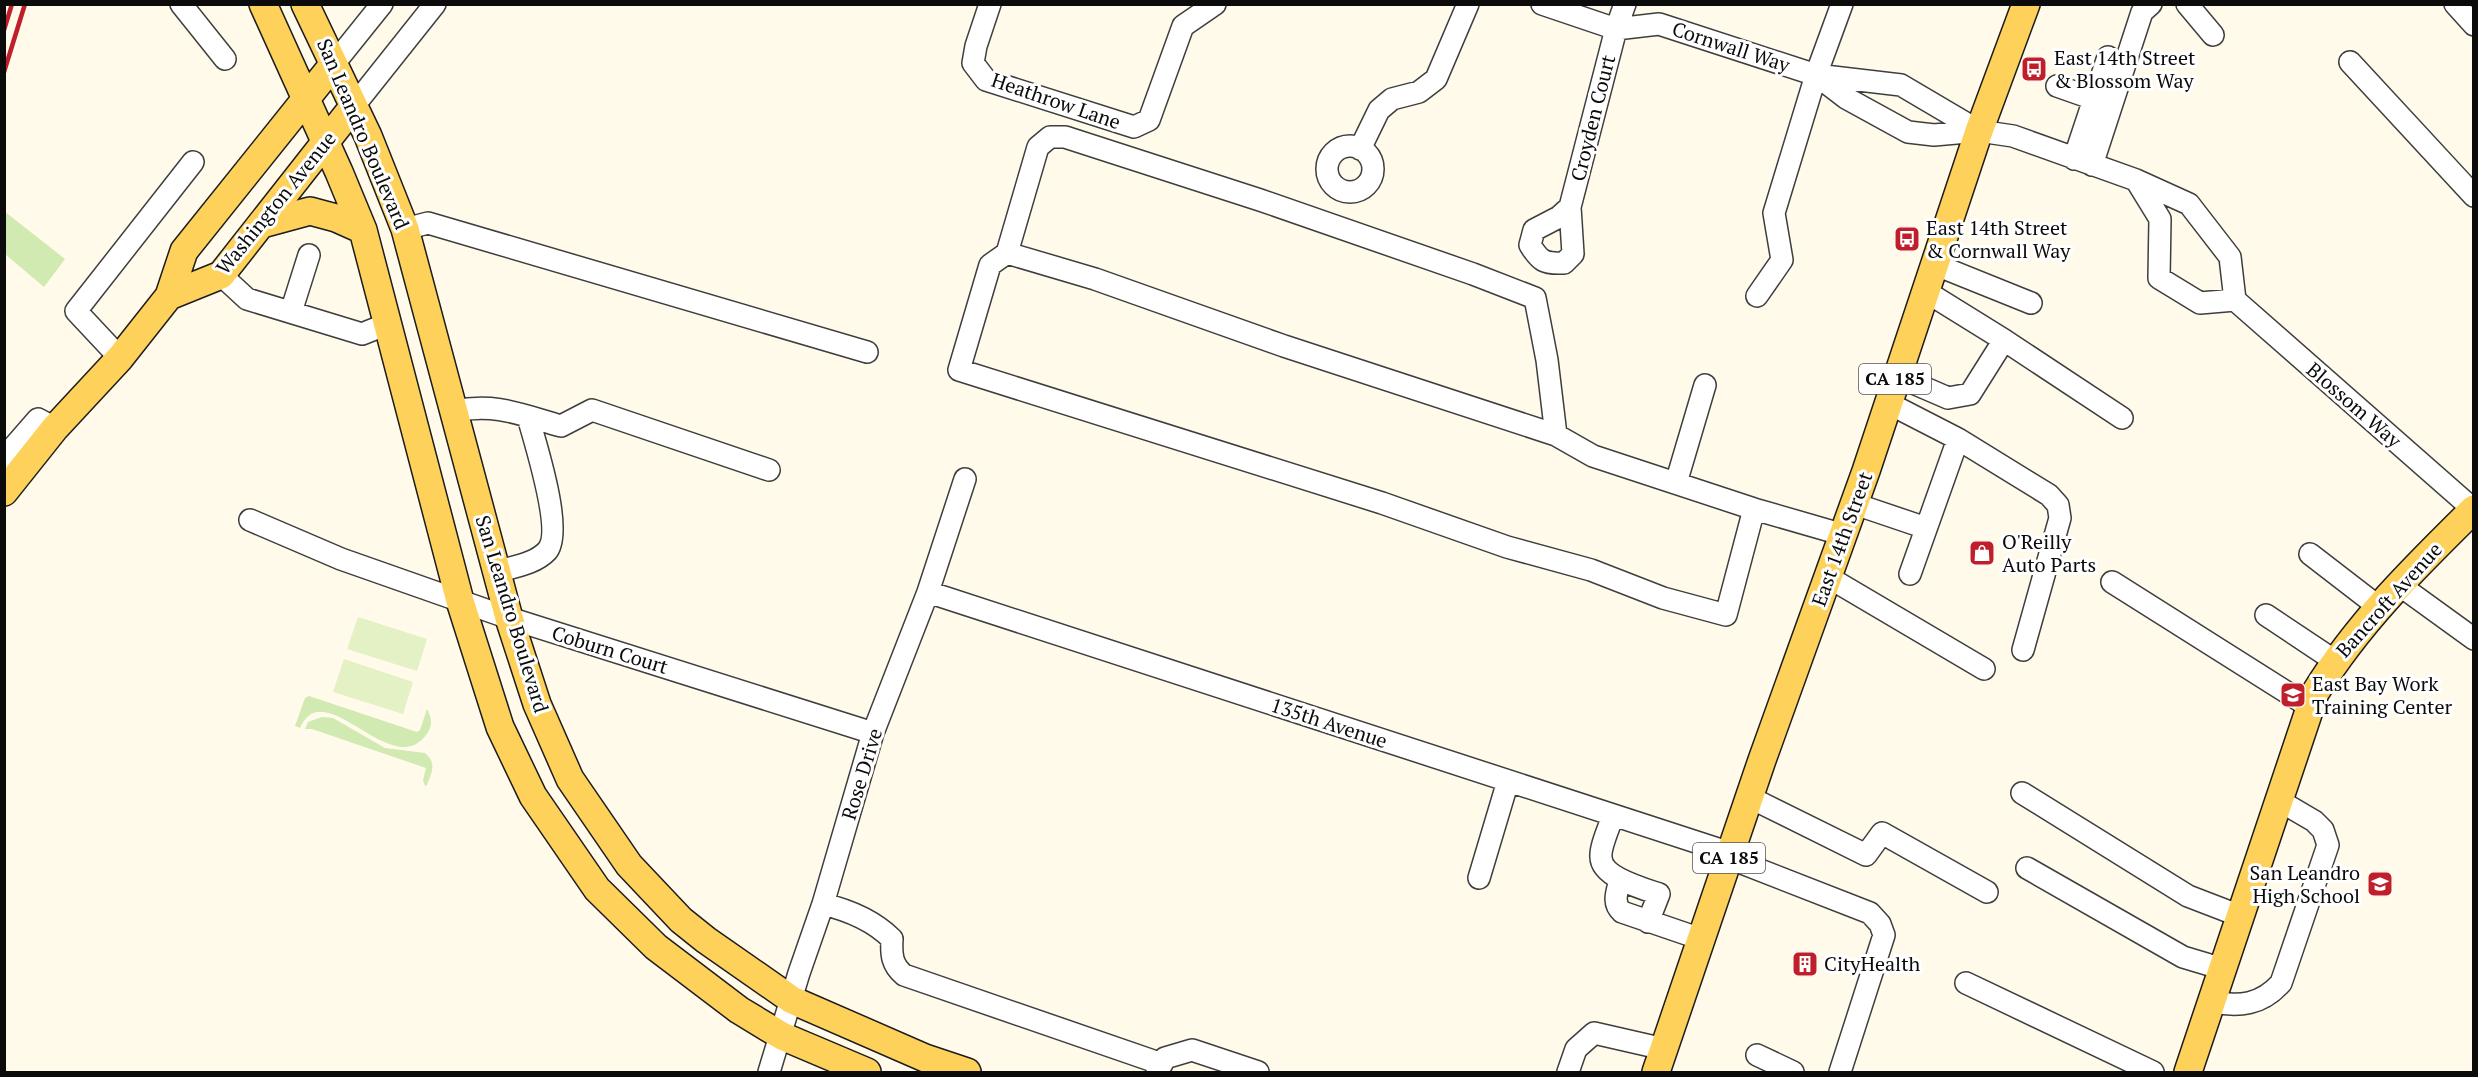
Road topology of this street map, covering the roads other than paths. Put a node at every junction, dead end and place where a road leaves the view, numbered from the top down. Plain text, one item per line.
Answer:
1 (181, 4) edge
2 (263, 4) edge
3 (305, 4) edge
4 (382, 4) edge
5 (435, 4) edge
6 (990, 4) edge
7 (1215, 4) edge
8 (1468, 4) edge
9 (1542, 4) edge
10 (1625, 4) edge
11 (1842, 4) edge
12 (2026, 4) edge
13 (2151, 4) edge
14 (2187, 4) edge
15 (2455, 4) edge
16 (2474, 25) edge
17 (1616, 29) junction
18 (2213, 35) dead end
19 (2108, 57) dead end
20 (225, 59) dead end
21 (2350, 62) dead end
22 (333, 65) junction
23 (1816, 75) junction
24 (2057, 86) dead end
25 (306, 98) junction
26 (2094, 99) junction
27 (353, 107) junction
28 (1979, 131) junction
29 (326, 141) junction
30 (1360, 149) dead end
31 (193, 162) dead end
32 (2083, 162) junction
33 (2136, 180) junction
34 (2474, 196) edge
35 (1570, 207) dead end
36 (262, 224) junction
37 (405, 229) junction
38 (363, 230) junction
39 (1007, 253) junction
40 (309, 255) dead end
41 (1934, 264) junction
42 (221, 275) junction
43 (1925, 291) junction
44 (169, 296) junction
45 (1757, 296) dead end
46 (2235, 300) junction
47 (2031, 303) dead end
48 (291, 312) junction
49 (387, 324) junction
50 (2004, 340) junction
51 (867, 352) dead end
52 (120, 358) junction
53 (1897, 376) junction
54 (1706, 385) dead end
55 (1888, 403) junction
56 (453, 411) junction
57 (528, 417) junction
58 (2122, 418) dead end
59 (55, 428) junction
60 (1557, 435) junction
61 (1958, 438) junction
62 (4, 458) edge
63 (770, 470) dead end
64 (964, 479) dead end
65 (1676, 483) junction
66 (4, 492) edge
67 (1855, 504) junction
68 (1754, 509) junction
69 (2473, 509) edge
70 (250, 520) dead end
71 (1926, 528) junction
72 (1844, 535) junction
73 (2310, 554) dead end
74 (496, 572) junction
75 (1910, 574) dead end
76 (1828, 577) junction
77 (2112, 582) dead end
78 (2398, 584) junction
79 (928, 592) junction
80 (460, 601) junction
81 (2379, 608) junction
82 (2266, 615) dead end
83 (509, 618) junction
84 (2474, 639) edge
85 (2023, 650) dead end
86 (2335, 661) junction
87 (1984, 669) dead end
88 (2310, 707) junction
89 (873, 733) junction
90 (1508, 781) junction
91 (2022, 793) dead end
92 (1749, 797) junction
93 (2278, 800) junction
94 (1613, 815) junction
95 (1729, 856) junction
96 (2027, 868) dead end
97 (1479, 878) dead end
98 (1620, 880) junction
99 (1987, 892) dead end
100 (823, 904) junction
101 (2240, 916) junction
102 (1648, 922) junction
103 (1701, 939) junction
104 (2223, 969) junction
105 (1966, 983) dead end
106 (792, 1000) junction
107 (2212, 1002) junction
108 (782, 1036) junction
109 (1757, 1055) dead end
110 (1660, 1061) edge
111 (1159, 1068) edge
112 (769, 1072) edge
113 (867, 1072) edge
114 (967, 1072) edge
115 (1258, 1072) edge
116 (1568, 1072) edge
117 (1793, 1072) edge
118 (1840, 1072) edge
119 (2153, 1072) edge
120 (2188, 1072) edge

1 - 20 street
2 - 25 main road, San Leandro Boulevard
3 - 22 main road, San Leandro Boulevard
4 - 22 street, Washington Avenue
5 - 27 street, Washington Avenue
6 - 7 street, Heathrow Lane
8 - 30 street
9 - 17 street, Cornwall Way
10 - 17 street, Croyden Court
11 - 23 street
12 - 28 main road, East 14th Street / CA 185
13 - 32 street
14 - 18 street
15 - 16 street
17 - 23 street, Cornwall Way
17 - 35 street, Croyden Court
19 - 26 street
21 - 34 street
22 - 25 main road, Washington Avenue
22 - 27 main road, San Leandro Boulevard
23 - 28 street, Cornwall Way
23 - 28 street, Cornwall Way
23 - 45 street
24 - 26 street
25 - 29 main road, San Leandro Boulevard
25 - 44 main road, Washington Avenue
26 - 32 street
27 - 29 main road, Washington Avenue
27 - 37 main road, San Leandro Boulevard
28 - 32 street
28 - 41 main road, East 14th Street / CA 185
29 - 36 main road, Washington Avenue
29 - 38 main road, San Leandro Boulevard
31 - 52 street
32 - 33 street
33 - 46 street
33 - 46 street
36 - 38 main road
36 - 42 main road, Washington Avenue
37 - 51 street
37 - 56 main road, San Leandro Boulevard
38 - 49 main road, San Leandro Boulevard
39 - 60 street
39 - 60 street
39 - 68 street
40 - 48 street
41 - 43 main road, East 14th Street / CA 185
41 - 47 street
42 - 44 main road, Washington Avenue
42 - 48 street
43 - 50 street
43 - 53 main road, East 14th Street / CA 185
44 - 52 main road, Washington Avenue
46 - 69 street, Blossom Way
48 - 49 street
49 - 80 main road, San Leandro Boulevard
50 - 53 street
50 - 58 street
52 - 59 main road, Washington Avenue
53 - 55 main road, East 14th Street / CA 185
54 - 65 street
55 - 61 street
55 - 67 main road, East 14th Street / CA 185
56 - 57 street
56 - 74 main road, San Leandro Boulevard
57 - 63 street
57 - 74 street
59 - 62 street
59 - 66 main road, Washington Avenue
60 - 65 street
61 - 71 street
61 - 85 street
64 - 79 street, Rose Drive
65 - 68 street
67 - 71 street
67 - 72 main road, East 14th Street / CA 185
68 - 72 street
69 - 78 main road, Bancroft Avenue
70 - 80 street, Coburn Court
71 - 75 street
72 - 76 main road, East 14th Street / CA 185
73 - 81 street
74 - 83 main road, San Leandro Boulevard
76 - 87 street
76 - 92 main road, East 14th Street / CA 185
77 - 88 street
78 - 81 main road, Bancroft Avenue
78 - 84 street
79 - 89 street, Rose Drive
79 - 90 street, 135th Avenue
80 - 83 street, Coburn Court
80 - 108 main road, San Leandro Boulevard
81 - 86 main road, Bancroft Avenue
82 - 86 street
83 - 89 street, Coburn Court
83 - 106 main road, San Leandro Boulevard
86 - 88 main road, Bancroft Avenue
88 - 93 main road, Bancroft Avenue
89 - 100 street, Rose Drive
90 - 94 street, 135th Avenue
90 - 97 street
91 - 101 street
92 - 95 main road, East 14th Street / CA 185
92 - 99 street
93 - 101 main road, Bancroft Avenue
93 - 107 street
94 - 95 street, 135th Avenue
94 - 98 street
95 - 103 main road, East 14th Street / CA 185
95 - 118 street, 135th Avenue
96 - 104 street
98 - 102 street
98 - 102 street
100 - 106 street, Rose Drive
100 - 111 street
101 - 104 main road, Bancroft Avenue
102 - 103 street
103 - 110 main road, East 14th Street / CA 185
104 - 107 main road, Bancroft Avenue
105 - 119 street
106 - 108 street, Rose Drive
106 - 114 main road, San Leandro Boulevard
107 - 120 main road, Bancroft Avenue
108 - 112 street, Rose Drive
108 - 113 main road, San Leandro Boulevard
109 - 117 street
110 - 116 street
111 - 115 street

